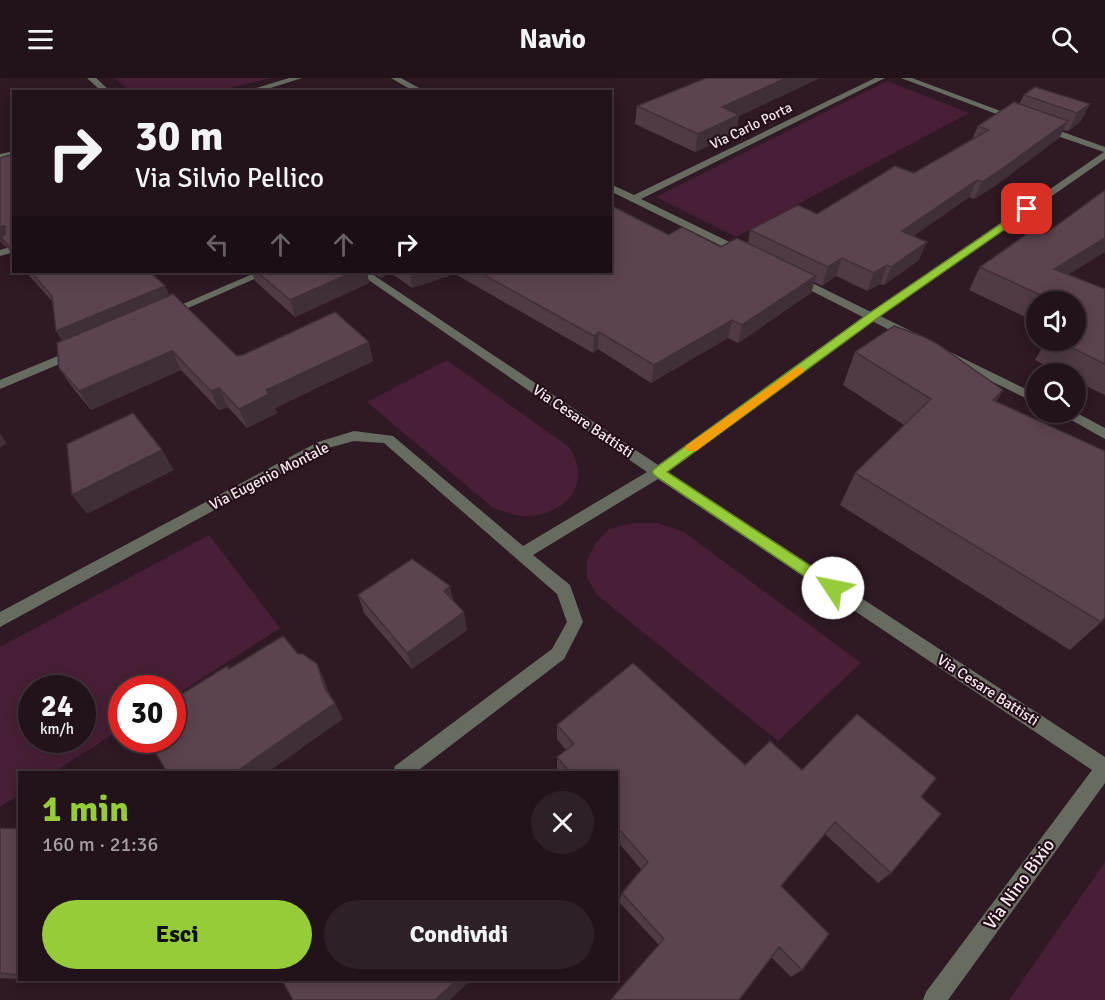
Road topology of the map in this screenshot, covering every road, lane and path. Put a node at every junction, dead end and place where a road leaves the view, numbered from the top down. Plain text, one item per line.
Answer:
1 (90, 78) edge
2 (298, 78) edge
3 (394, 78) edge
4 (881, 78) edge
5 (905, 78) edge
6 (105, 90) edge
7 (254, 90) edge
8 (418, 90) edge
9 (1027, 122) edge
10 (1038, 126) edge
11 (1105, 150) edge
12 (1105, 155) edge
13 (612, 188) edge
14 (633, 199) junction
15 (758, 260) edge
16 (264, 273) edge
17 (363, 273) edge
18 (789, 275) edge
19 (872, 316) junction
20 (159, 317) edge
21 (85, 349) edge
22 (0, 385) edge
23 (1026, 394) edge
24 (1084, 423) edge
25 (1105, 434) edge
26 (658, 472) junction
27 (522, 554) junction
28 (0, 620) edge
29 (1105, 768) edge
30 (403, 771) edge
31 (934, 1000) edge

1 - 6 street
2 - 7 street
3 - 8 street
4 - 14 street, Via Carlo Porta
5 - 9 street
10 - 11 street
12 - 19 street
13 - 14 street
14 - 15 street
16 - 20 street
17 - 26 street, Via Cesare Battisti
18 - 19 street
19 - 23 street
19 - 26 street
21 - 22 street
24 - 25 street
26 - 27 street
26 - 29 street, Via Cesare Battisti
27 - 28 street, Via Eugenio Montale
27 - 30 street, Via Eugenio Montale
29 - 31 street, Via Nino Bixio

